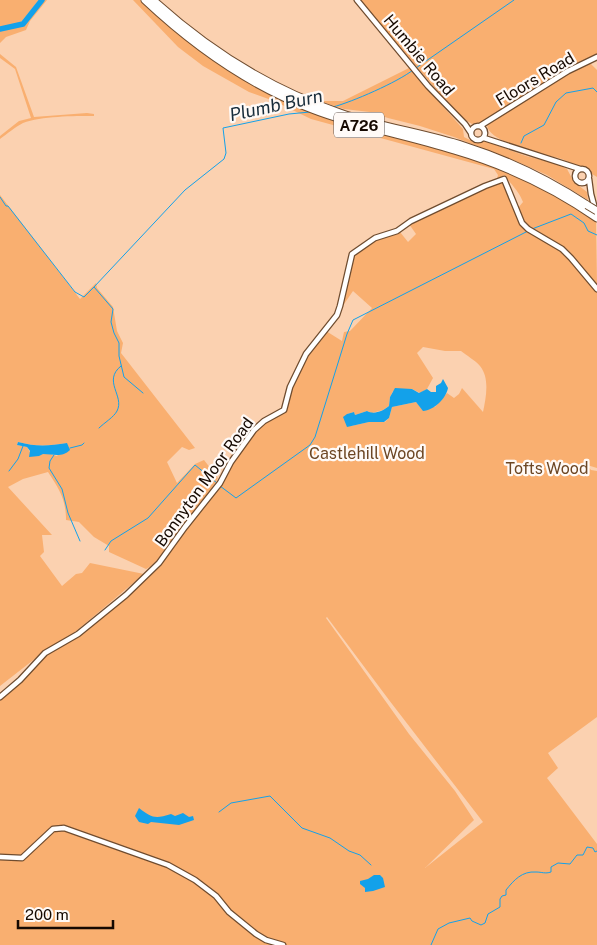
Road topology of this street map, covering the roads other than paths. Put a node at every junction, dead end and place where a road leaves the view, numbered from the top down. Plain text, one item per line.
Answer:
1 (145, 0) edge
2 (153, 0) edge
3 (357, 0) edge
4 (597, 57) edge
5 (465, 124) junction
6 (482, 127) junction
7 (471, 133) junction
8 (484, 138) junction
9 (493, 140) junction
10 (567, 164) junction
11 (580, 169) junction
12 (575, 176) junction
13 (589, 179) junction
14 (579, 183) junction
15 (591, 194) junction
16 (596, 215) edge
17 (597, 289) edge
18 (0, 697) edge
19 (0, 857) edge
20 (283, 945) edge

1 - 16 highway, A726
2 - 16 highway, A726, bridge
3 - 5 street, Humbie Road
4 - 6 street, Floors Road
5 - 6 street
5 - 7 street, Humbie Road
6 - 7 street
6 - 8 street
6 - 9 street
7 - 8 street
8 - 9 street
9 - 10 street
10 - 11 street
10 - 12 street
11 - 12 street
11 - 13 street
12 - 14 street
13 - 14 street
13 - 15 street
14 - 15 street
15 - 16 street
17 - 18 street, Bonnyton Moor Road
19 - 20 street

